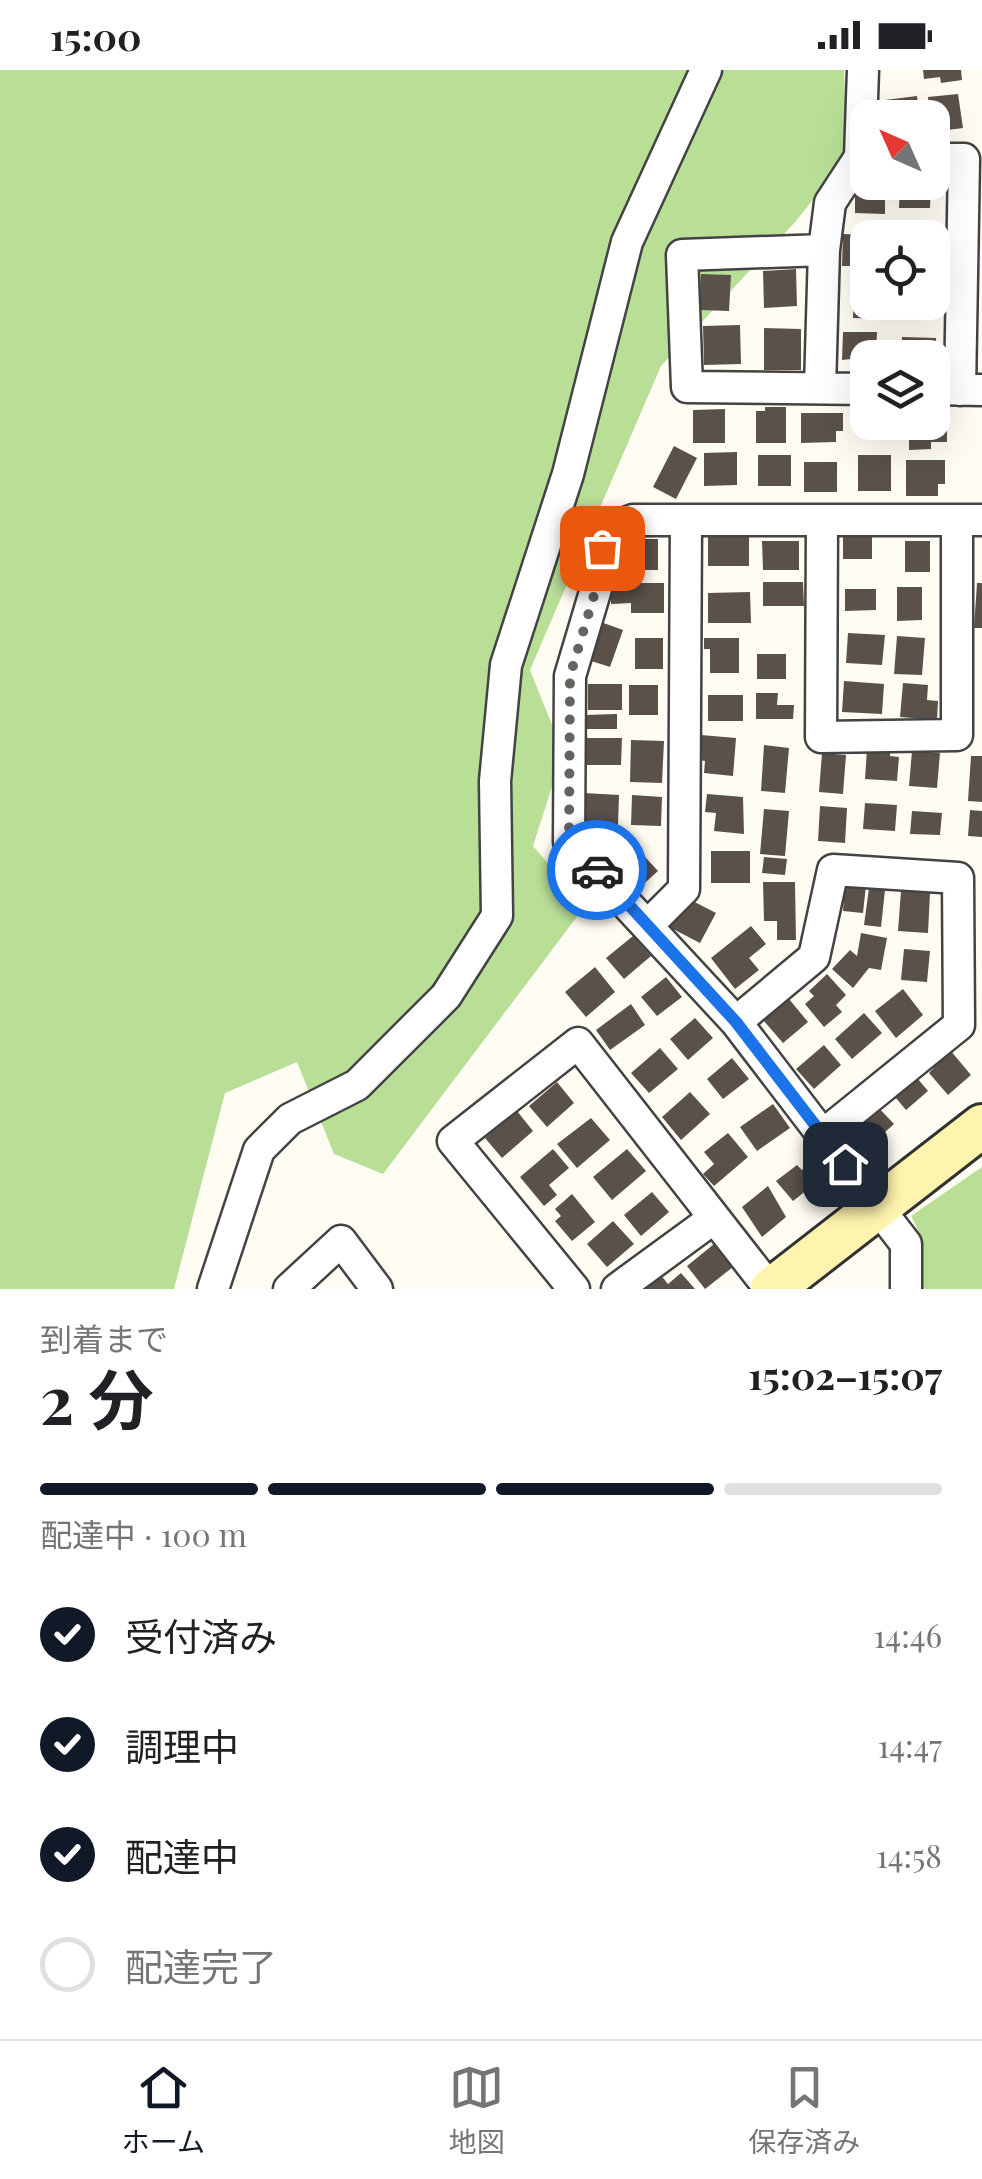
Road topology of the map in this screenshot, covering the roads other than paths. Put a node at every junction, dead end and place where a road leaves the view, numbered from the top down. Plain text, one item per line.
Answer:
1 (706, 70) edge
2 (863, 70) edge
3 (863, 100) edge
4 (950, 159) edge
5 (850, 176) edge
6 (824, 250) junction
7 (820, 388) junction
8 (850, 388) edge
9 (958, 390) edge
10 (686, 520) junction
11 (822, 520) junction
12 (970, 520) edge
13 (649, 924) junction
14 (736, 1022) junction
15 (982, 1126) edge
16 (823, 1135) junction
17 (877, 1206) junction
18 (714, 1218) junction
19 (212, 1289) edge
20 (289, 1289) edge
21 (377, 1289) edge
22 (574, 1289) edge
23 (616, 1289) edge
24 (771, 1289) edge
25 (906, 1289) edge

1 - 19 street
2 - 3 street
4 - 9 street
5 - 6 street
6 - 7 street
6 - 7 street
7 - 8 street
10 - 11 street
10 - 13 street
10 - 13 street
11 - 12 street
11 - 12 street
13 - 14 street
14 - 16 street
14 - 16 street
15 - 17 street
16 - 17 street
17 - 24 street
17 - 25 street
18 - 22 street
18 - 23 street
18 - 24 street
20 - 21 street

